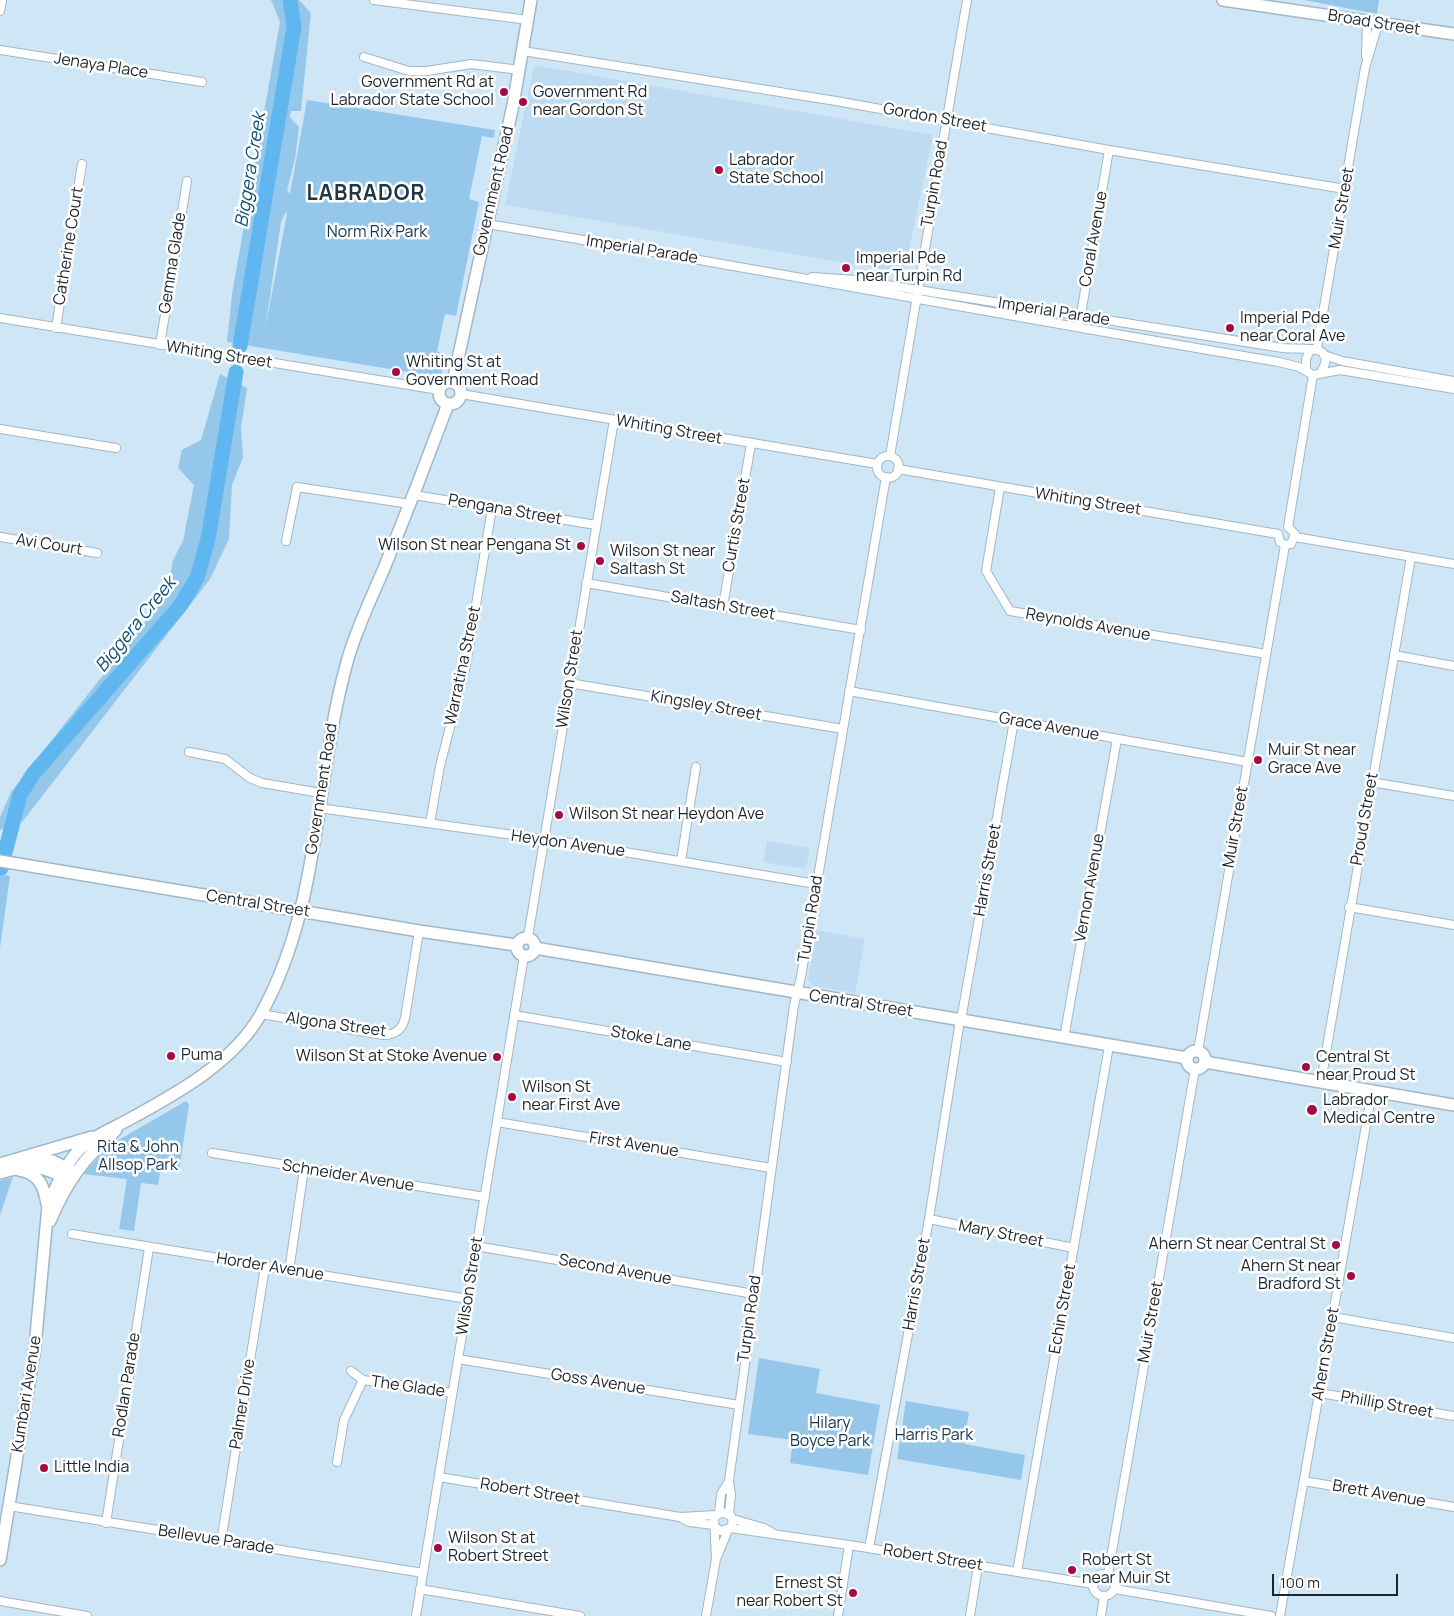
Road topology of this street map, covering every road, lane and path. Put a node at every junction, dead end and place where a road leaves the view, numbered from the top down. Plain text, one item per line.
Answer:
1 (1, 0) edge
2 (374, 0) edge
3 (531, 0) edge
4 (967, 0) edge
5 (1223, 0) edge
6 (1243, 2) edge
7 (0, 11) edge
8 (528, 20) junction
9 (1372, 23) junction
10 (1454, 35) edge
11 (0, 50) edge
12 (523, 51) junction
13 (364, 57) dead end
14 (520, 70) junction
15 (202, 82) dead end
16 (946, 121) junction
17 (1109, 150) junction
18 (82, 164) dead end
19 (187, 181) dead end
20 (1345, 189) junction
21 (487, 224) junction
22 (798, 276) junction
23 (917, 290) junction
24 (915, 299) junction
25 (1080, 316) junction
26 (0, 318) edge
27 (1078, 327) junction
28 (1152, 327) junction
29 (56, 328) junction
30 (1149, 340) junction
31 (160, 345) junction
32 (1314, 349) junction
33 (1324, 355) junction
34 (1314, 372) junction
35 (1403, 376) junction
36 (1454, 380) edge
37 (453, 382) junction
38 (1454, 389) edge
39 (439, 390) junction
40 (461, 394) junction
41 (448, 404) junction
42 (614, 420) junction
43 (0, 429) edge
44 (751, 444) junction
45 (116, 448) dead end
46 (890, 456) junction
47 (877, 464) junction
48 (898, 469) junction
49 (886, 477) junction
50 (1000, 487) junction
51 (412, 499) junction
52 (492, 508) junction
53 (596, 525) junction
54 (1288, 527) junction
55 (1278, 534) junction
56 (0, 537) edge
57 (1296, 537) junction
58 (286, 541) dead end
59 (1285, 544) junction
60 (97, 553) dead end
61 (1411, 557) junction
62 (1454, 564) edge
63 (586, 583) junction
64 (723, 606) junction
65 (861, 630) junction
66 (1266, 654) junction
67 (1394, 655) junction
68 (1454, 666) edge
69 (569, 683) junction
70 (849, 691) junction
71 (1014, 720) junction
72 (843, 730) junction
73 (1117, 739) junction
74 (189, 752) dead end
75 (1248, 762) junction
76 (696, 767) dead end
77 (1371, 782) junction
78 (321, 793) junction
79 (1454, 796) edge
80 (319, 808) junction
81 (430, 823) junction
82 (544, 840) junction
83 (681, 861) junction
84 (4, 862) edge
85 (816, 884) junction
86 (1349, 907) junction
87 (300, 911) junction
88 (1454, 925) edge
89 (419, 932) junction
90 (528, 937) junction
91 (516, 945) junction
92 (535, 948) junction
93 (524, 956) junction
94 (797, 993) junction
95 (261, 1014) junction
96 (514, 1015) junction
97 (960, 1020) junction
98 (1064, 1038) junction
99 (1109, 1046) junction
100 (1198, 1051) junction
101 (1187, 1058) junction
102 (787, 1062) junction
103 (1205, 1062) junction
104 (1195, 1069) junction
105 (1321, 1082) junction
106 (1372, 1091) junction
107 (1454, 1105) edge
108 (127, 1121) junction
109 (497, 1122) junction
110 (97, 1135) junction
111 (212, 1153) dead end
112 (4, 1168) edge
113 (772, 1168) junction
114 (304, 1169) junction
115 (68, 1174) junction
116 (485, 1198) junction
117 (48, 1206) junction
118 (929, 1220) junction
119 (47, 1227) junction
120 (72, 1234) dead end
121 (476, 1246) junction
122 (149, 1248) junction
123 (1074, 1248) junction
124 (265, 1267) junction
125 (289, 1271) junction
126 (754, 1294) junction
127 (468, 1299) junction
128 (1333, 1317) junction
129 (1454, 1338) edge
130 (458, 1359) junction
131 (351, 1371) dead end
132 (363, 1380) junction
133 (452, 1393) junction
134 (1320, 1393) junction
135 (739, 1405) junction
136 (1454, 1416) edge
137 (337, 1462) dead end
138 (439, 1477) junction
139 (728, 1481) junction
140 (1304, 1481) junction
141 (9, 1506) junction
142 (1454, 1507) edge
143 (717, 1514) junction
144 (731, 1516) junction
145 (680, 1517) junction
146 (106, 1523) junction
147 (714, 1526) junction
148 (729, 1529) junction
149 (773, 1533) junction
150 (221, 1542) junction
151 (849, 1544) junction
152 (869, 1548) junction
153 (716, 1559) junction
154 (0, 1560) edge
155 (978, 1566) junction
156 (1018, 1572) junction
157 (423, 1573) junction
158 (1108, 1575) junction
159 (1093, 1584) junction
160 (420, 1589) junction
161 (1115, 1589) junction
162 (1104, 1596) junction
163 (0, 1601) edge
164 (87, 1616) edge
165 (416, 1616) edge
166 (580, 1616) edge
167 (706, 1616) edge
168 (838, 1616) edge
169 (970, 1616) edge
170 (1101, 1616) edge
171 (1271, 1616) edge
172 (1280, 1616) edge

1 - 7 street
2 - 8 street
3 - 8 main road, Government Road
4 - 16 street, Turpin Road
5 - 6 main road, Broad Street
6 - 9 main road, Broad Street
8 - 12 main road, Government Road
9 - 10 main road, Broad Street
9 - 20 street, Muir Street
11 - 15 street, Jenaya Place
12 - 14 main road, Government Road
12 - 16 street, Gordon Street
13 - 14 street
14 - 21 main road, Government Road
16 - 17 street, Gordon Street
16 - 23 street, Turpin Road
17 - 20 street, Gordon Street
17 - 25 street, Coral Avenue
18 - 29 street, Catherine Court
19 - 31 street, Gemma Glade
20 - 32 street, Muir Street
21 - 22 street, Imperial Parade
21 - 37 main road, Government Road
22 - 23 street, Imperial Parade
22 - 24 street, Imperial Parade
23 - 24 street, Turpin Road
23 - 25 street, Imperial Parade
24 - 27 street, Imperial Parade
24 - 46 street, Turpin Road
25 - 27 street, Coral Avenue
25 - 28 street, Imperial Parade
26 - 29 street, Whiting Street
27 - 30 street, Imperial Parade
28 - 30 street
28 - 32 street, Imperial Parade
29 - 31 street, Whiting Street
30 - 34 street, Imperial Parade
31 - 39 street, Whiting Street
32 - 33 street
32 - 34 street, Muir Street
33 - 34 street
33 - 35 street, Imperial Parade
34 - 35 street, Imperial Parade
34 - 54 street
35 - 36 street, Imperial Parade
35 - 38 street, Imperial Parade
37 - 39 main road
37 - 40 main road
39 - 41 main road
40 - 41 main road
40 - 42 street, Whiting Street
41 - 51 main road, Government Road
42 - 44 street, Whiting Street
42 - 53 street, Wilson Street
43 - 45 street
44 - 47 street, Whiting Street
44 - 64 street, Curtis Street
46 - 47 street
46 - 48 street
47 - 49 street
48 - 49 street
48 - 50 street, Whiting Street
49 - 65 street, Turpin Road
50 - 55 street, Whiting Street
50 - 66 street, Reynolds Avenue
51 - 52 street, Pengana Street
51 - 58 street, Pengana Street
51 - 78 main road, Government Road
52 - 53 street, Pengana Street
52 - 81 street, Warratina Street
53 - 63 street, Wilson Street
54 - 55 street
54 - 57 street
55 - 59 street
56 - 60 street, Avi Court
57 - 59 street
57 - 61 street
59 - 66 street, Muir Street
61 - 62 street
61 - 67 street, Proud Street
63 - 64 street, Saltash Street
63 - 69 street, Wilson Street
64 - 65 street, Saltash Street
65 - 70 street, Turpin Road
66 - 75 street, Muir Street
67 - 68 street
67 - 77 street, Proud Street
69 - 72 street, Kingsley Street
69 - 82 street, Wilson Street
70 - 71 street, Grace Avenue
70 - 72 street, Turpin Road
71 - 73 street, Grace Avenue
71 - 97 street, Harris Street
72 - 85 street, Turpin Road
73 - 75 street, Grace Avenue
73 - 98 street, Vernon Avenue
74 - 78 street
75 - 100 street, Muir Street
76 - 83 street
77 - 79 street
77 - 86 street, Proud Street
78 - 80 main road, Government Road
80 - 81 street, Heydon Avenue
80 - 87 main road, Government Road
81 - 82 street, Heydon Avenue
82 - 83 street, Heydon Avenue
82 - 90 street, Wilson Street
83 - 85 street, Heydon Avenue
84 - 87 main road, Central Street
85 - 94 street, Turpin Road
86 - 88 street
86 - 105 street, Proud Street
87 - 89 main road, Central Street
87 - 95 main road, Government Road
89 - 91 main road, Central Street
89 - 95 street, Algona Street
90 - 91 main road
90 - 92 main road
91 - 93 main road
92 - 93 main road
92 - 94 main road, Central Street
93 - 96 street, Wilson Street
94 - 97 main road, Central Street
94 - 102 street, Turpin Road
95 - 108 main road, Government Road
96 - 102 street, Stoke Lane
96 - 109 street, Wilson Street
97 - 98 main road, Central Street
97 - 118 street, Harris Street
98 - 99 main road, Central Street
99 - 101 main road, Central Street
99 - 123 street, Echin Street
100 - 101 main road
100 - 103 main road
101 - 104 main road
102 - 113 street, Turpin Road
103 - 104 main road
103 - 105 main road
104 - 158 street, Muir Street
105 - 106 main road
106 - 107 main road
106 - 128 street, Ahern Street
108 - 110 main road, Government Road
108 - 115 main road, Government Road
109 - 113 street, First Avenue
109 - 116 street, Wilson Street
110 - 112 main road, Government Road
110 - 115 main road, Government Road
111 - 114 street, Schneider Avenue
112 - 115 main road
112 - 117 main road
113 - 126 street, Turpin Road
114 - 116 street, Schneider Avenue
114 - 125 street
115 - 117 main road, Kumbari Avenue
115 - 119 main road, Kumbari Avenue
116 - 121 street, Wilson Street
117 - 119 main road, Kumbari Avenue
118 - 123 street, Mary Street
118 - 152 street, Harris Street
119 - 141 main road, Kumbari Avenue
120 - 122 street, Horder Avenue
121 - 126 street, Second Avenue
121 - 127 street, Wilson Street
122 - 124 street, Horder Avenue
122 - 146 street, Rodlan Parade
123 - 156 street, Echin Street
124 - 125 street, Horder Avenue
124 - 150 street, Palmer Drive
125 - 127 street, Horder Avenue
126 - 135 street, Turpin Road
127 - 130 street, Wilson Street
128 - 129 street
128 - 134 street, Ahern Street
130 - 133 street, Wilson Street
130 - 135 street, Goss Avenue
131 - 132 street, The Glade
132 - 133 street, The Glade
132 - 137 street, The Glade
133 - 138 street, Wilson Street
134 - 136 street, Phillip Street
134 - 140 street, Ahern Street
135 - 139 street, Turpin Road
138 - 145 street, Robert Street
138 - 157 street, Wilson Street
139 - 143 street, Turpin Road
139 - 144 street, Turpin Road
140 - 142 street, Brett Avenue
140 - 172 street, Ahern Street
141 - 146 street, Bellevue Parade
141 - 154 main road, Kumbari Avenue
143 - 144 street, Robert Street
143 - 145 street, Robert Street
143 - 147 street, Turpin Road
144 - 148 street, Turpin Road
144 - 149 street, Robert Street
145 - 147 street, Robert Street
146 - 150 street, Bellevue Parade
147 - 148 street, Robert Street
147 - 153 street
148 - 149 street, Robert Street
148 - 153 street
149 - 151 street, Robert Street
150 - 157 street, Bellevue Parade
151 - 152 street, Robert Street
151 - 168 street
152 - 155 street, Robert Street
153 - 167 street
155 - 156 street, Robert Street
155 - 169 street
156 - 159 street, Robert Street
157 - 160 street, Wilson Street
158 - 159 street
158 - 161 street
159 - 162 street
160 - 165 street, Wilson Street
160 - 166 street
161 - 162 street
161 - 171 street
162 - 170 street
163 - 164 street

